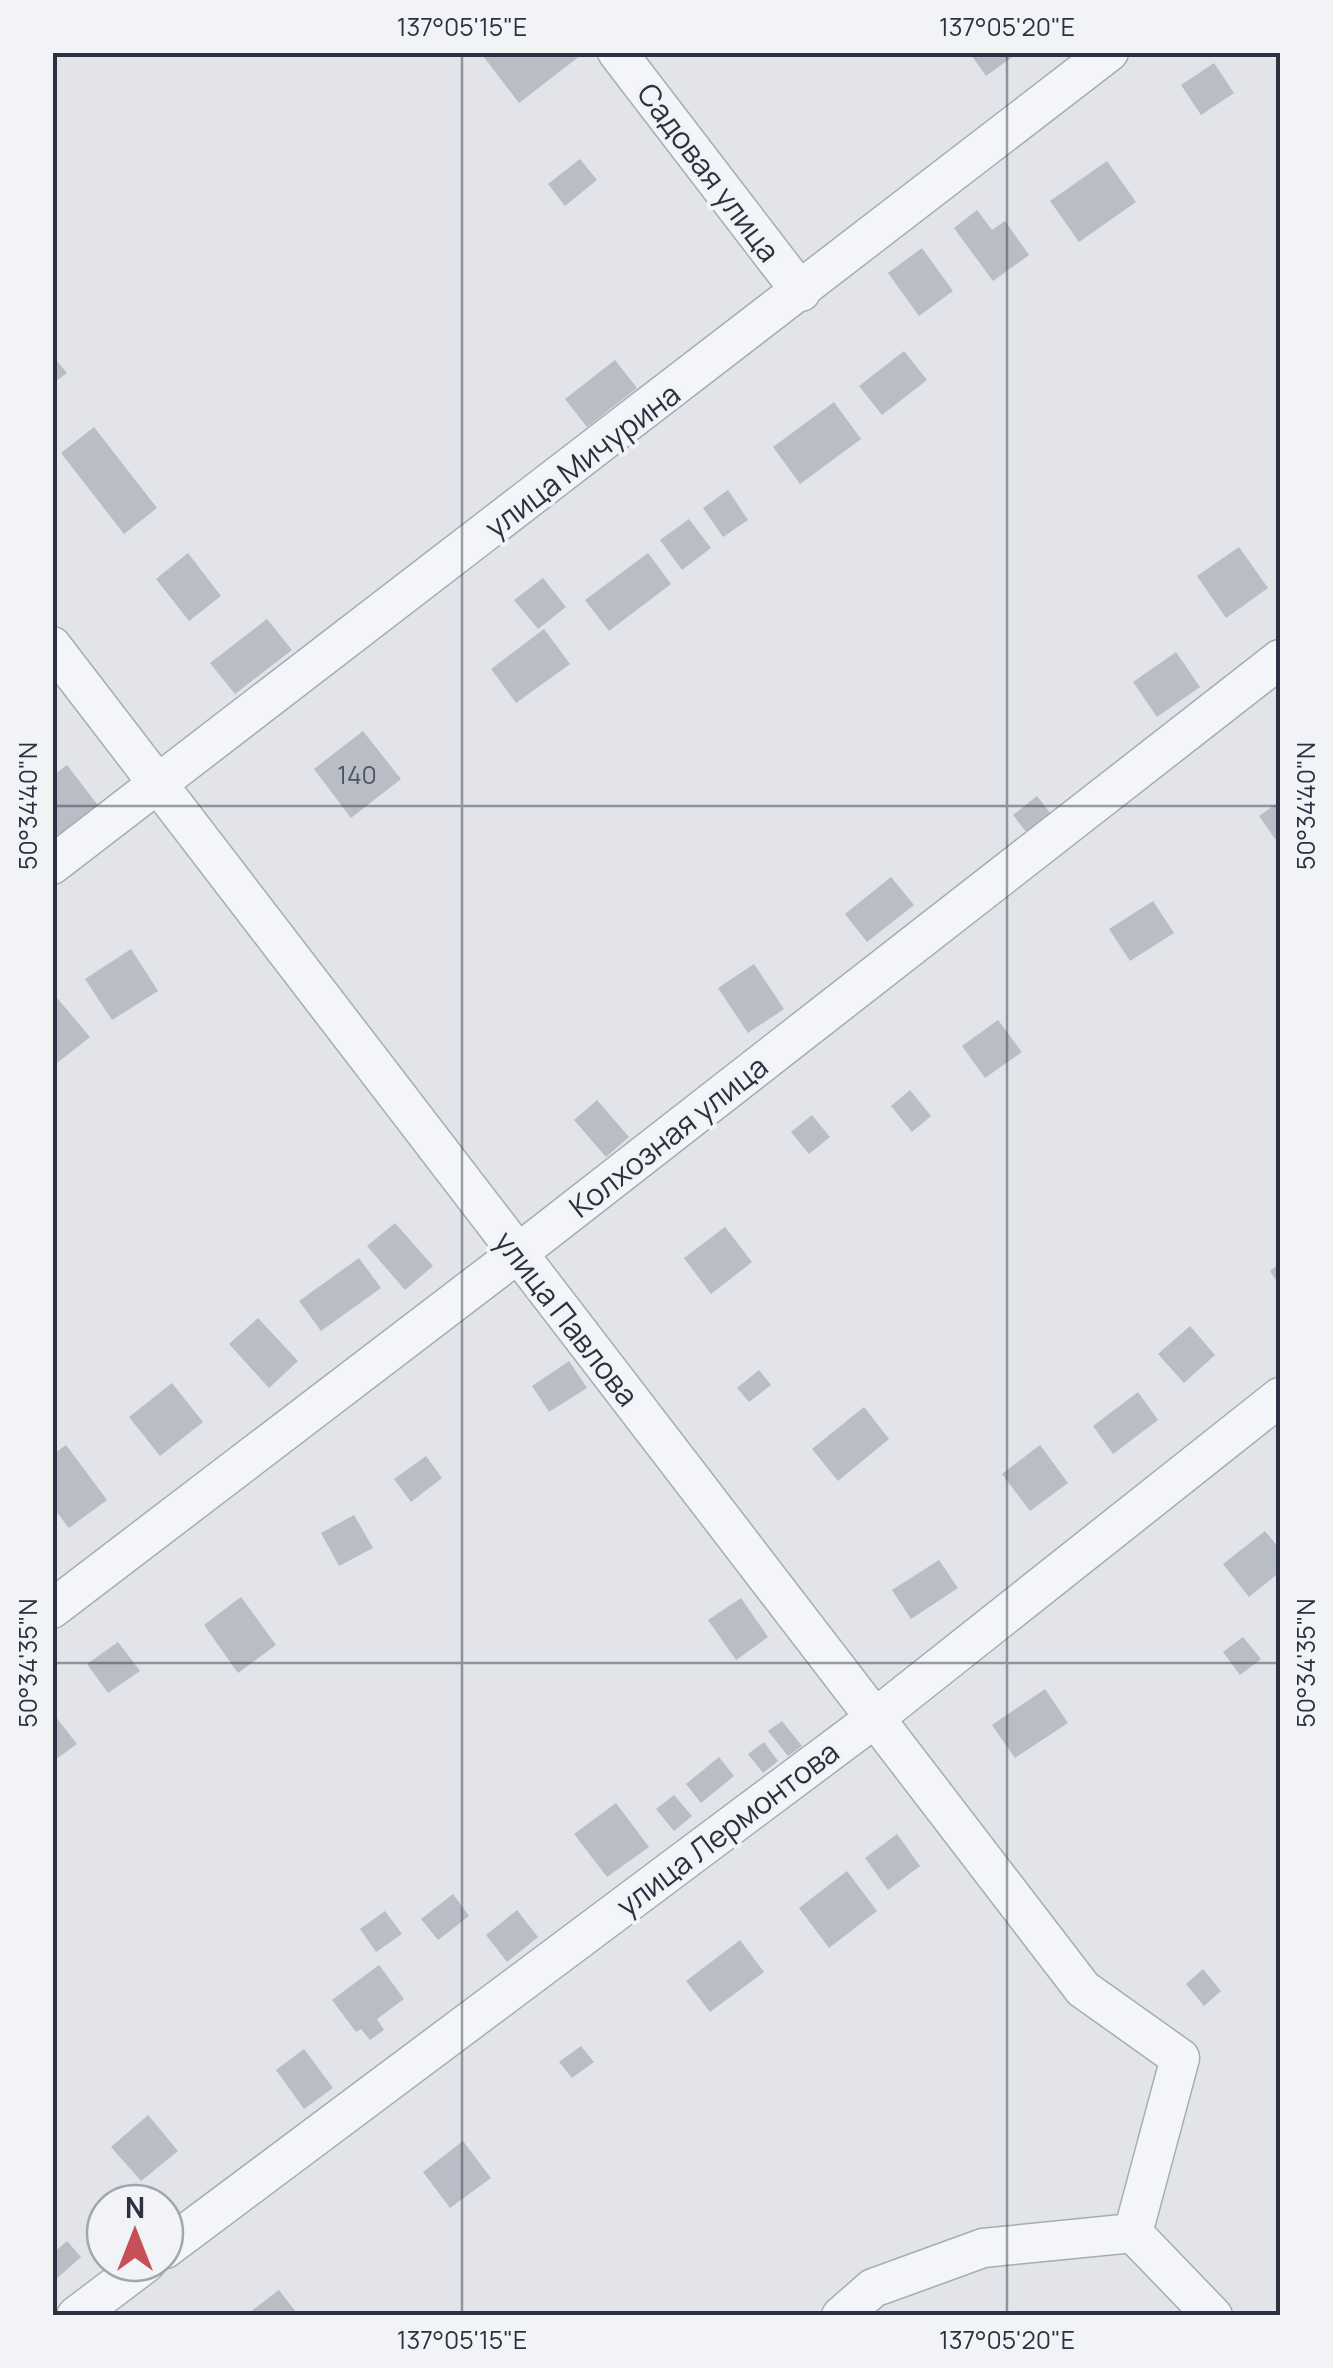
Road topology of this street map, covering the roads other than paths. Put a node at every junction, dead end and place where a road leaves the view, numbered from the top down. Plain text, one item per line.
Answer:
1 (618, 52) edge
2 (1109, 52) edge
3 (801, 292) junction
4 (52, 646) edge
5 (1280, 659) edge
6 (160, 782) junction
7 (52, 865) edge
8 (516, 1254) junction
9 (1280, 1397) edge
10 (52, 1610) edge
11 (875, 1718) junction
12 (185, 2233) edge
13 (1132, 2233) junction
14 (120, 2283) edge
15 (76, 2316) edge
16 (840, 2316) edge
17 (1213, 2316) edge

1 - 3 street, Садовая улица
2 - 3 street, улица Мичурина
3 - 6 street, улица Мичурина
4 - 6 street, улица Павлова
5 - 8 street, Колхозная улица
6 - 7 street, улица Мичурина
6 - 8 street, улица Павлова
8 - 10 street, Колхозная улица
8 - 11 street, улица Павлова
9 - 11 street, улица Лермонтова
11 - 12 street, улица Лермонтова
11 - 13 street, улица Павлова
13 - 16 street
13 - 17 street
14 - 15 street

